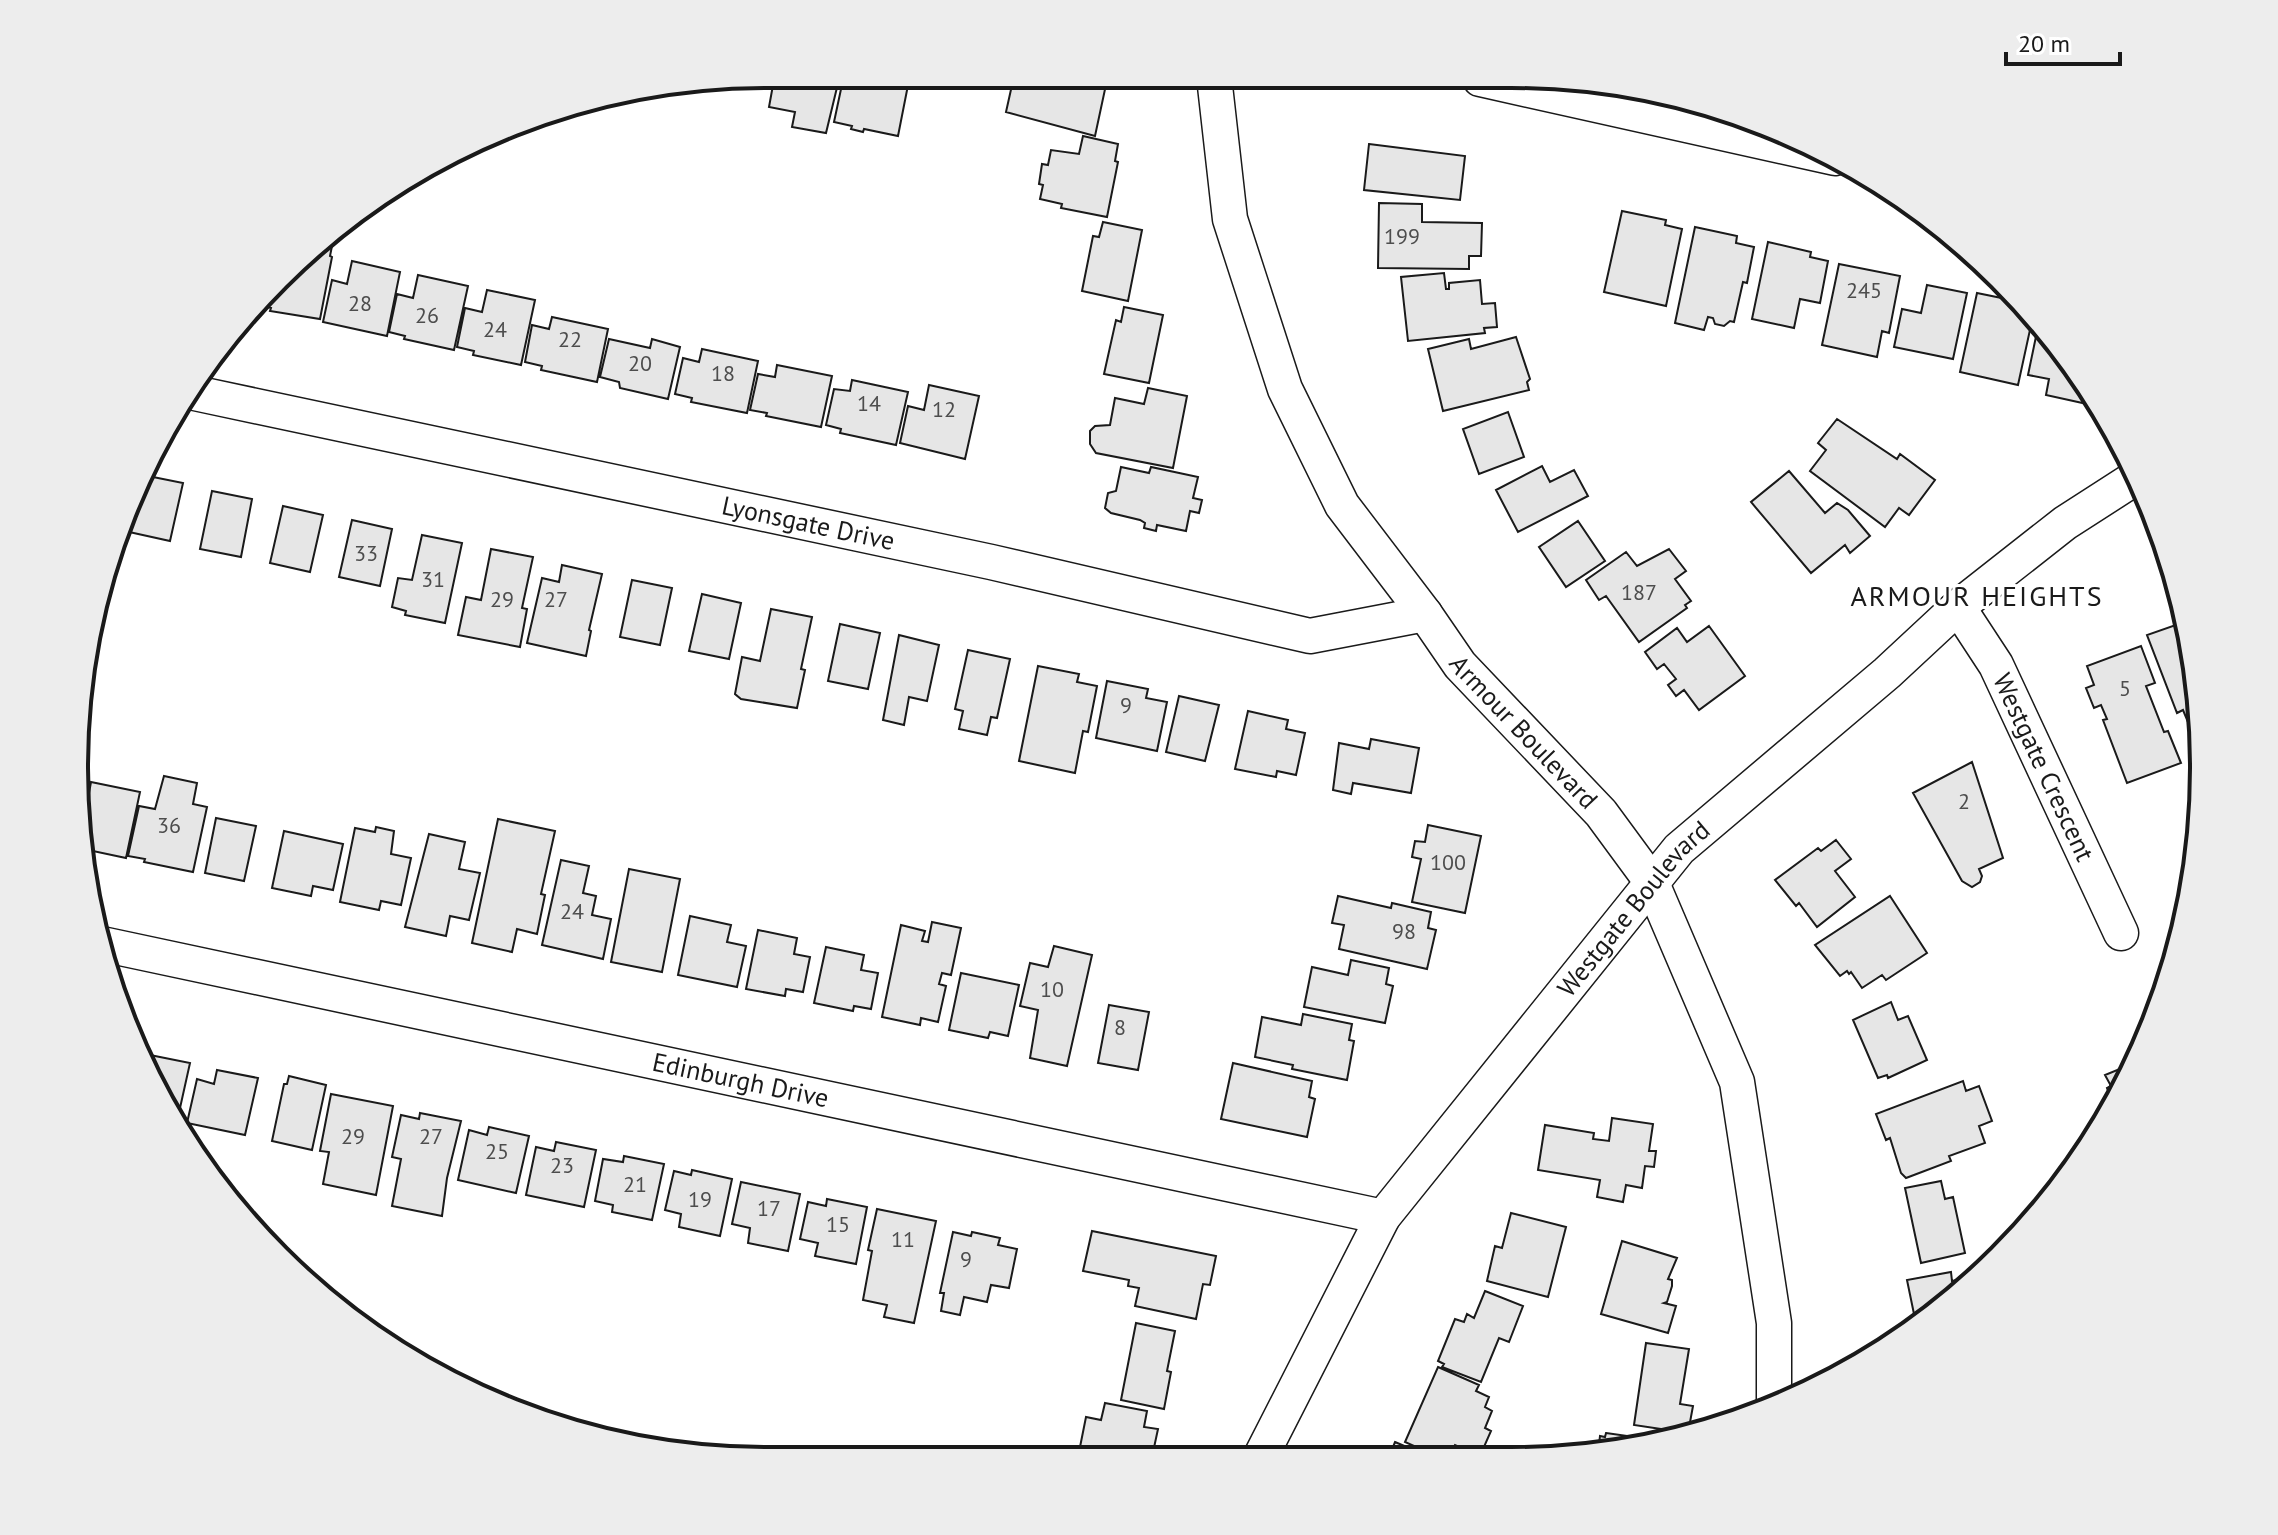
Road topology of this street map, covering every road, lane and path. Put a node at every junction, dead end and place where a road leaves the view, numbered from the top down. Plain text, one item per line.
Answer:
1 (1215, 88) edge
2 (1522, 88) edge
3 (1788, 147) edge
4 (200, 394) edge
5 (2127, 483) edge
6 (1958, 607) junction
7 (1425, 614) junction
8 (1651, 881) junction
9 (2121, 933) dead end
10 (112, 946) edge
11 (1383, 1217) junction
12 (1774, 1394) edge
13 (1266, 1447) edge

1 - 7 street, Armour Boulevard
2 - 3 street
4 - 7 street, Lyonsgate Drive
5 - 6 street, Westgate Boulevard
6 - 8 street, Westgate Boulevard
6 - 9 street, Westgate Crescent
7 - 8 street, Armour Boulevard
8 - 11 street, Westgate Boulevard
8 - 12 street, Armour Boulevard
10 - 11 street, Edinburgh Drive
11 - 13 street, Westgate Boulevard

